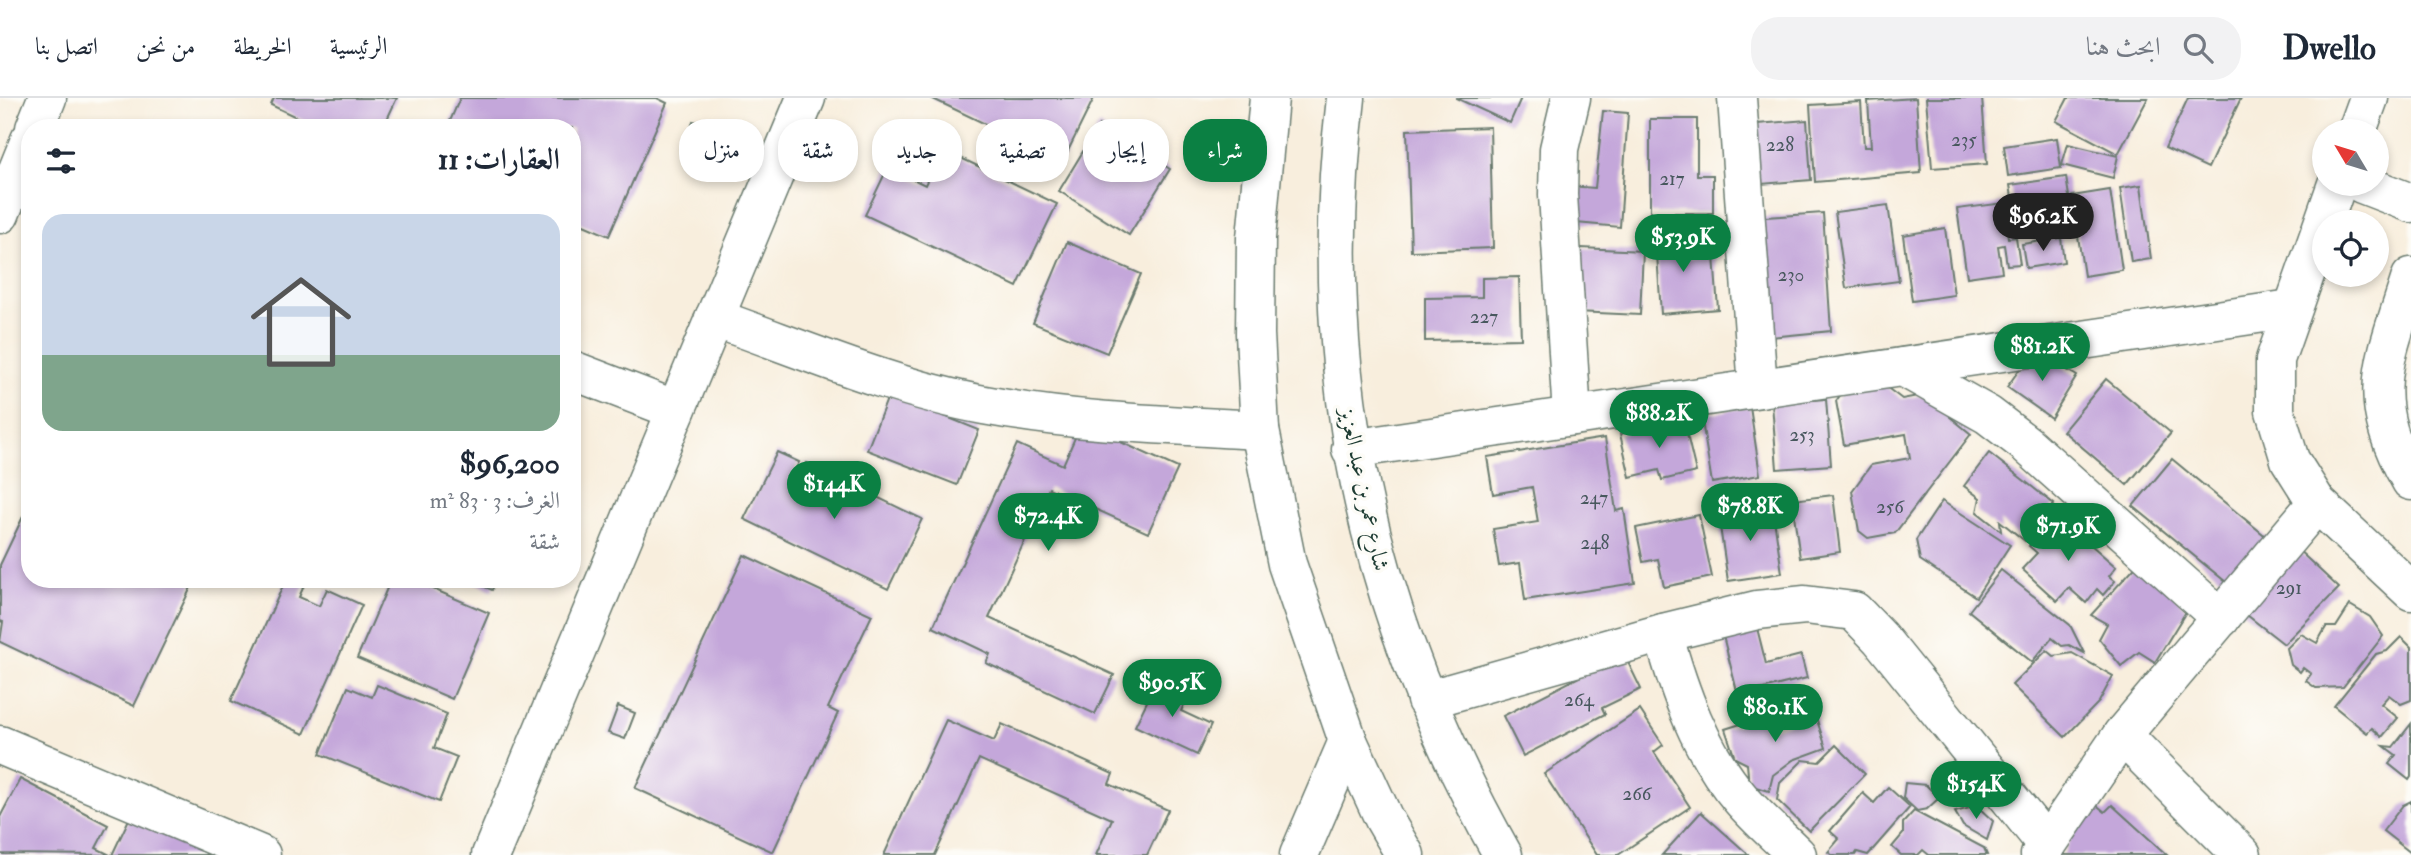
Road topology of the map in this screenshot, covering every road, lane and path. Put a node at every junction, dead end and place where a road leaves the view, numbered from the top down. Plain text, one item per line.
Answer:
1 (47, 98) edge
2 (806, 98) edge
3 (1269, 98) edge
4 (1346, 98) edge
5 (1571, 98) edge
6 (1737, 98) edge
7 (2369, 98) edge
8 (39, 119) edge
9 (2361, 119) edge
10 (21, 165) edge
11 (2389, 195) edge
12 (2333, 196) edge
13 (2411, 204) edge
14 (0, 214) edge
15 (2411, 277) edge
16 (2291, 309) junction
17 (714, 318) junction
18 (1903, 367) junction
19 (581, 373) edge
20 (1758, 388) junction
21 (676, 410) junction
22 (1572, 416) junction
23 (1260, 430) junction
24 (1351, 449) junction
25 (2411, 481) edge
26 (2317, 503) junction
27 (2411, 591) edge
28 (2221, 618) junction
29 (1663, 633) junction
30 (1426, 700) junction
31 (2122, 736) junction
32 (1348, 741) junction
33 (0, 745) edge
34 (2044, 850) edge
35 (261, 855) edge
36 (491, 855) edge
37 (1299, 855) edge
38 (1405, 855) edge
39 (1503, 855) edge
40 (1797, 855) edge
41 (2242, 855) edge

1 - 8 street
2 - 17 street
3 - 23 street
4 - 24 street, شارع عمر بن عبد العزيز
5 - 22 street
6 - 20 street
7 - 9 street
10 - 14 street
11 - 13 street
12 - 16 street
15 - 25 street
16 - 18 street
16 - 26 street
17 - 21 street
17 - 23 street
18 - 20 street
18 - 28 street
19 - 21 street
20 - 22 street
21 - 36 street
22 - 24 street
23 - 32 street
24 - 30 street, شارع عمر بن عبد العزيز
26 - 27 street
26 - 28 street
28 - 31 street
29 - 30 street
29 - 34 street
29 - 40 street
30 - 39 street, شارع عمر بن عبد العزيز
31 - 34 street
31 - 41 street
32 - 37 street
32 - 38 street
33 - 35 street

